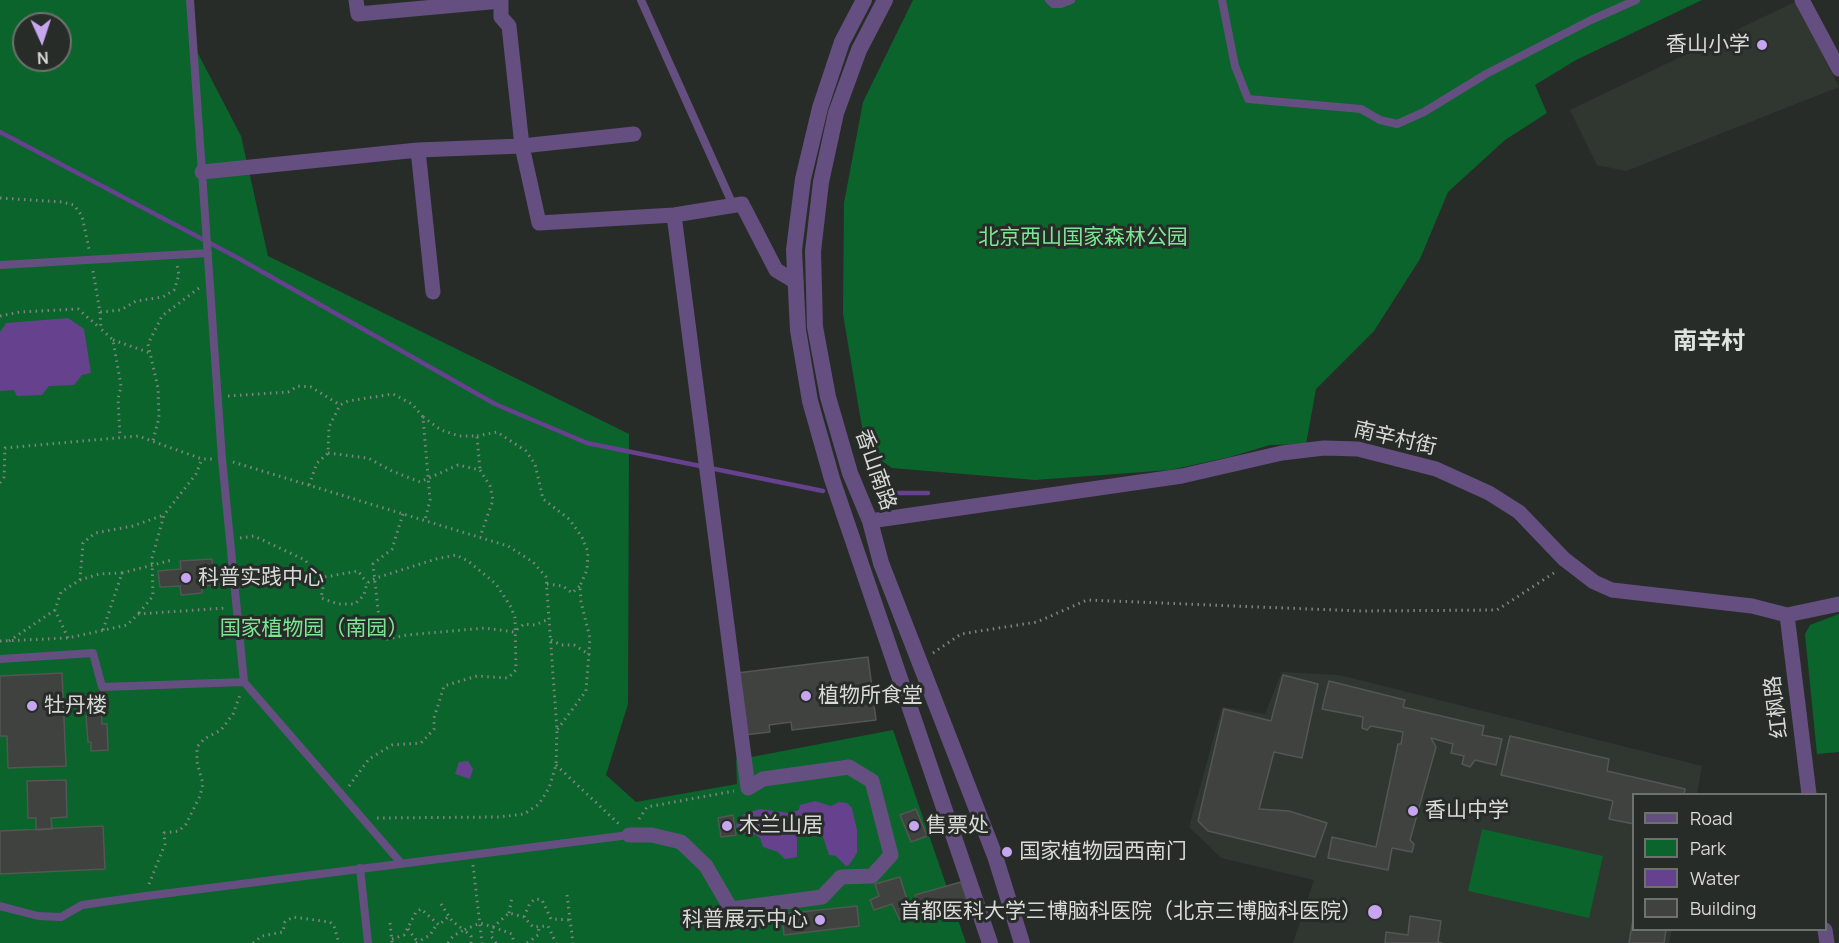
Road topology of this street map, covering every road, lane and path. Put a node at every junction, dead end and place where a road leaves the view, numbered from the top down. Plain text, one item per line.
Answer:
1 (190, 0) edge
2 (356, 0) edge
3 (501, 0) edge
4 (641, 0) edge
5 (864, 0) edge
6 (885, 0) edge
7 (1050, 0) edge
8 (1071, 0) edge
9 (1222, 0) edge
10 (1636, 0) edge
11 (1802, 0) edge
12 (1839, 69) edge
13 (634, 134) dead end
14 (522, 146) junction
15 (418, 150) junction
16 (202, 171) junction
17 (733, 205) junction
18 (674, 215) junction
19 (208, 253) junction
20 (0, 265) edge
21 (210, 280) junction
22 (796, 282) junction
23 (433, 292) dead end
24 (100, 312) dead end
25 (0, 316) edge
26 (101, 329) junction
27 (113, 340) junction
28 (150, 353) junction
29 (218, 397) junction
30 (340, 405) junction
31 (423, 417) junction
32 (477, 436) junction
33 (120, 437) junction
34 (153, 440) junction
35 (0, 448) edge
36 (5, 448) junction
37 (328, 453) junction
38 (202, 459) junction
39 (222, 459) junction
40 (480, 470) junction
41 (429, 479) junction
42 (0, 483) edge
43 (309, 485) junction
44 (403, 514) junction
45 (164, 515) junction
46 (425, 520) junction
47 (870, 521) junction
48 (480, 537) junction
49 (230, 540) junction
50 (172, 560) dead end
51 (1570, 563) junction
52 (152, 566) junction
53 (122, 573) junction
54 (325, 577) junction
55 (376, 578) junction
56 (80, 580) junction
57 (367, 583) junction
58 (547, 584) junction
59 (580, 586) junction
60 (1839, 604) edge
61 (237, 608) junction
62 (55, 610) junction
63 (138, 614) junction
64 (1787, 615) junction
65 (549, 619) junction
66 (103, 630) junction
67 (514, 632) junction
68 (68, 638) junction
69 (551, 640) junction
70 (0, 641) edge
71 (8, 642) junction
72 (590, 655) junction
73 (0, 659) edge
74 (919, 663) junction
75 (244, 682) junction
76 (557, 730) junction
77 (556, 765) junction
78 (748, 788) junction
79 (341, 793) junction
80 (1809, 793) edge
81 (362, 817) junction
82 (629, 835) junction
83 (472, 854) junction
84 (401, 863) junction
85 (360, 868) junction
86 (567, 895) dead end
87 (146, 896) junction
88 (512, 897) dead end
89 (441, 904) dead end
90 (0, 906) edge
91 (509, 913) junction
92 (449, 916) junction
93 (524, 917) junction
94 (551, 919) junction
95 (570, 920) junction
96 (390, 922) dead end
97 (480, 923) junction
98 (437, 924) junction
99 (493, 927) junction
100 (548, 927) junction
101 (539, 928) junction
102 (408, 929) junction
103 (464, 930) junction
104 (392, 941) edge
105 (420, 942) edge
106 (254, 943) edge
107 (339, 943) edge
108 (368, 943) edge
109 (448, 943) edge
110 (471, 943) edge
111 (482, 943) edge
112 (496, 943) edge
113 (514, 943) edge
114 (527, 943) edge
115 (556, 943) edge
116 (573, 943) edge
117 (990, 943) edge
118 (1022, 943) edge

1 - 16 lane
2 - 3 street
3 - 14 street
4 - 17 lane
5 - 22 street, 香山南路
6 - 47 street, 香山南路
7 - 8 lane
9 - 10 lane
11 - 12 street
13 - 14 street
14 - 15 street
14 - 18 street
15 - 16 street
15 - 23 street
16 - 19 lane
17 - 18 street
17 - 22 street
18 - 78 street
19 - 20 lane
19 - 21 lane
21 - 28 path
21 - 29 lane
22 - 117 street, 香山南路
24 - 26 path
25 - 26 path
26 - 27 path
27 - 28 path
27 - 33 path
28 - 34 path
29 - 30 path
29 - 39 lane
30 - 31 path
30 - 37 path
31 - 32 path
31 - 41 path
32 - 40 path
32 - 59 path
33 - 34 path
33 - 36 path
34 - 38 path
35 - 36 path
36 - 42 path
37 - 41 path
37 - 43 path
38 - 39 path
38 - 45 path
39 - 43 path
39 - 49 lane
40 - 41 path
40 - 48 path
41 - 46 path
43 - 44 path
44 - 46 path
44 - 55 path
45 - 52 path
45 - 56 path
46 - 48 path
47 - 51 street, 南辛村街
47 - 74 street, 香山南路
48 - 58 path
49 - 54 path
49 - 61 lane
50 - 52 path
51 - 64 street, 南辛村街
51 - 74 path
52 - 53 path
52 - 63 path
53 - 56 path
53 - 66 path
54 - 57 path
54 - 57 path
55 - 57 path
55 - 67 path
55 - 67 path
56 - 62 path
58 - 59 path
58 - 65 path
59 - 72 path
60 - 64 street, 南辛村街
61 - 63 path
61 - 75 lane
62 - 68 path
62 - 71 path
63 - 66 path
64 - 80 street, 红枫路
65 - 67 path
65 - 69 path
66 - 68 path
67 - 79 path
68 - 71 path
69 - 72 path
69 - 76 path
70 - 71 path
72 - 76 path
73 - 75 lane
74 - 118 street, 香山南路
75 - 79 lane
75 - 87 path
76 - 77 path
77 - 81 path
77 - 82 path
78 - 82 path
78 - 82 street
79 - 81 lane
81 - 84 lane
82 - 83 lane
83 - 84 lane
83 - 97 path
84 - 85 lane
85 - 87 lane
85 - 108 lane
86 - 95 path
87 - 90 lane
88 - 91 path
89 - 92 path
91 - 93 path
91 - 99 path
92 - 98 path
92 - 103 path
93 - 94 path
93 - 101 path
94 - 95 path
94 - 100 path
95 - 116 path
96 - 104 path
97 - 99 path
97 - 103 path
97 - 111 path
98 - 102 path
98 - 105 path
99 - 112 path
99 - 113 path
100 - 101 path
100 - 115 path
101 - 114 path
102 - 104 path
102 - 105 path
103 - 109 path
103 - 110 path
106 - 107 path

